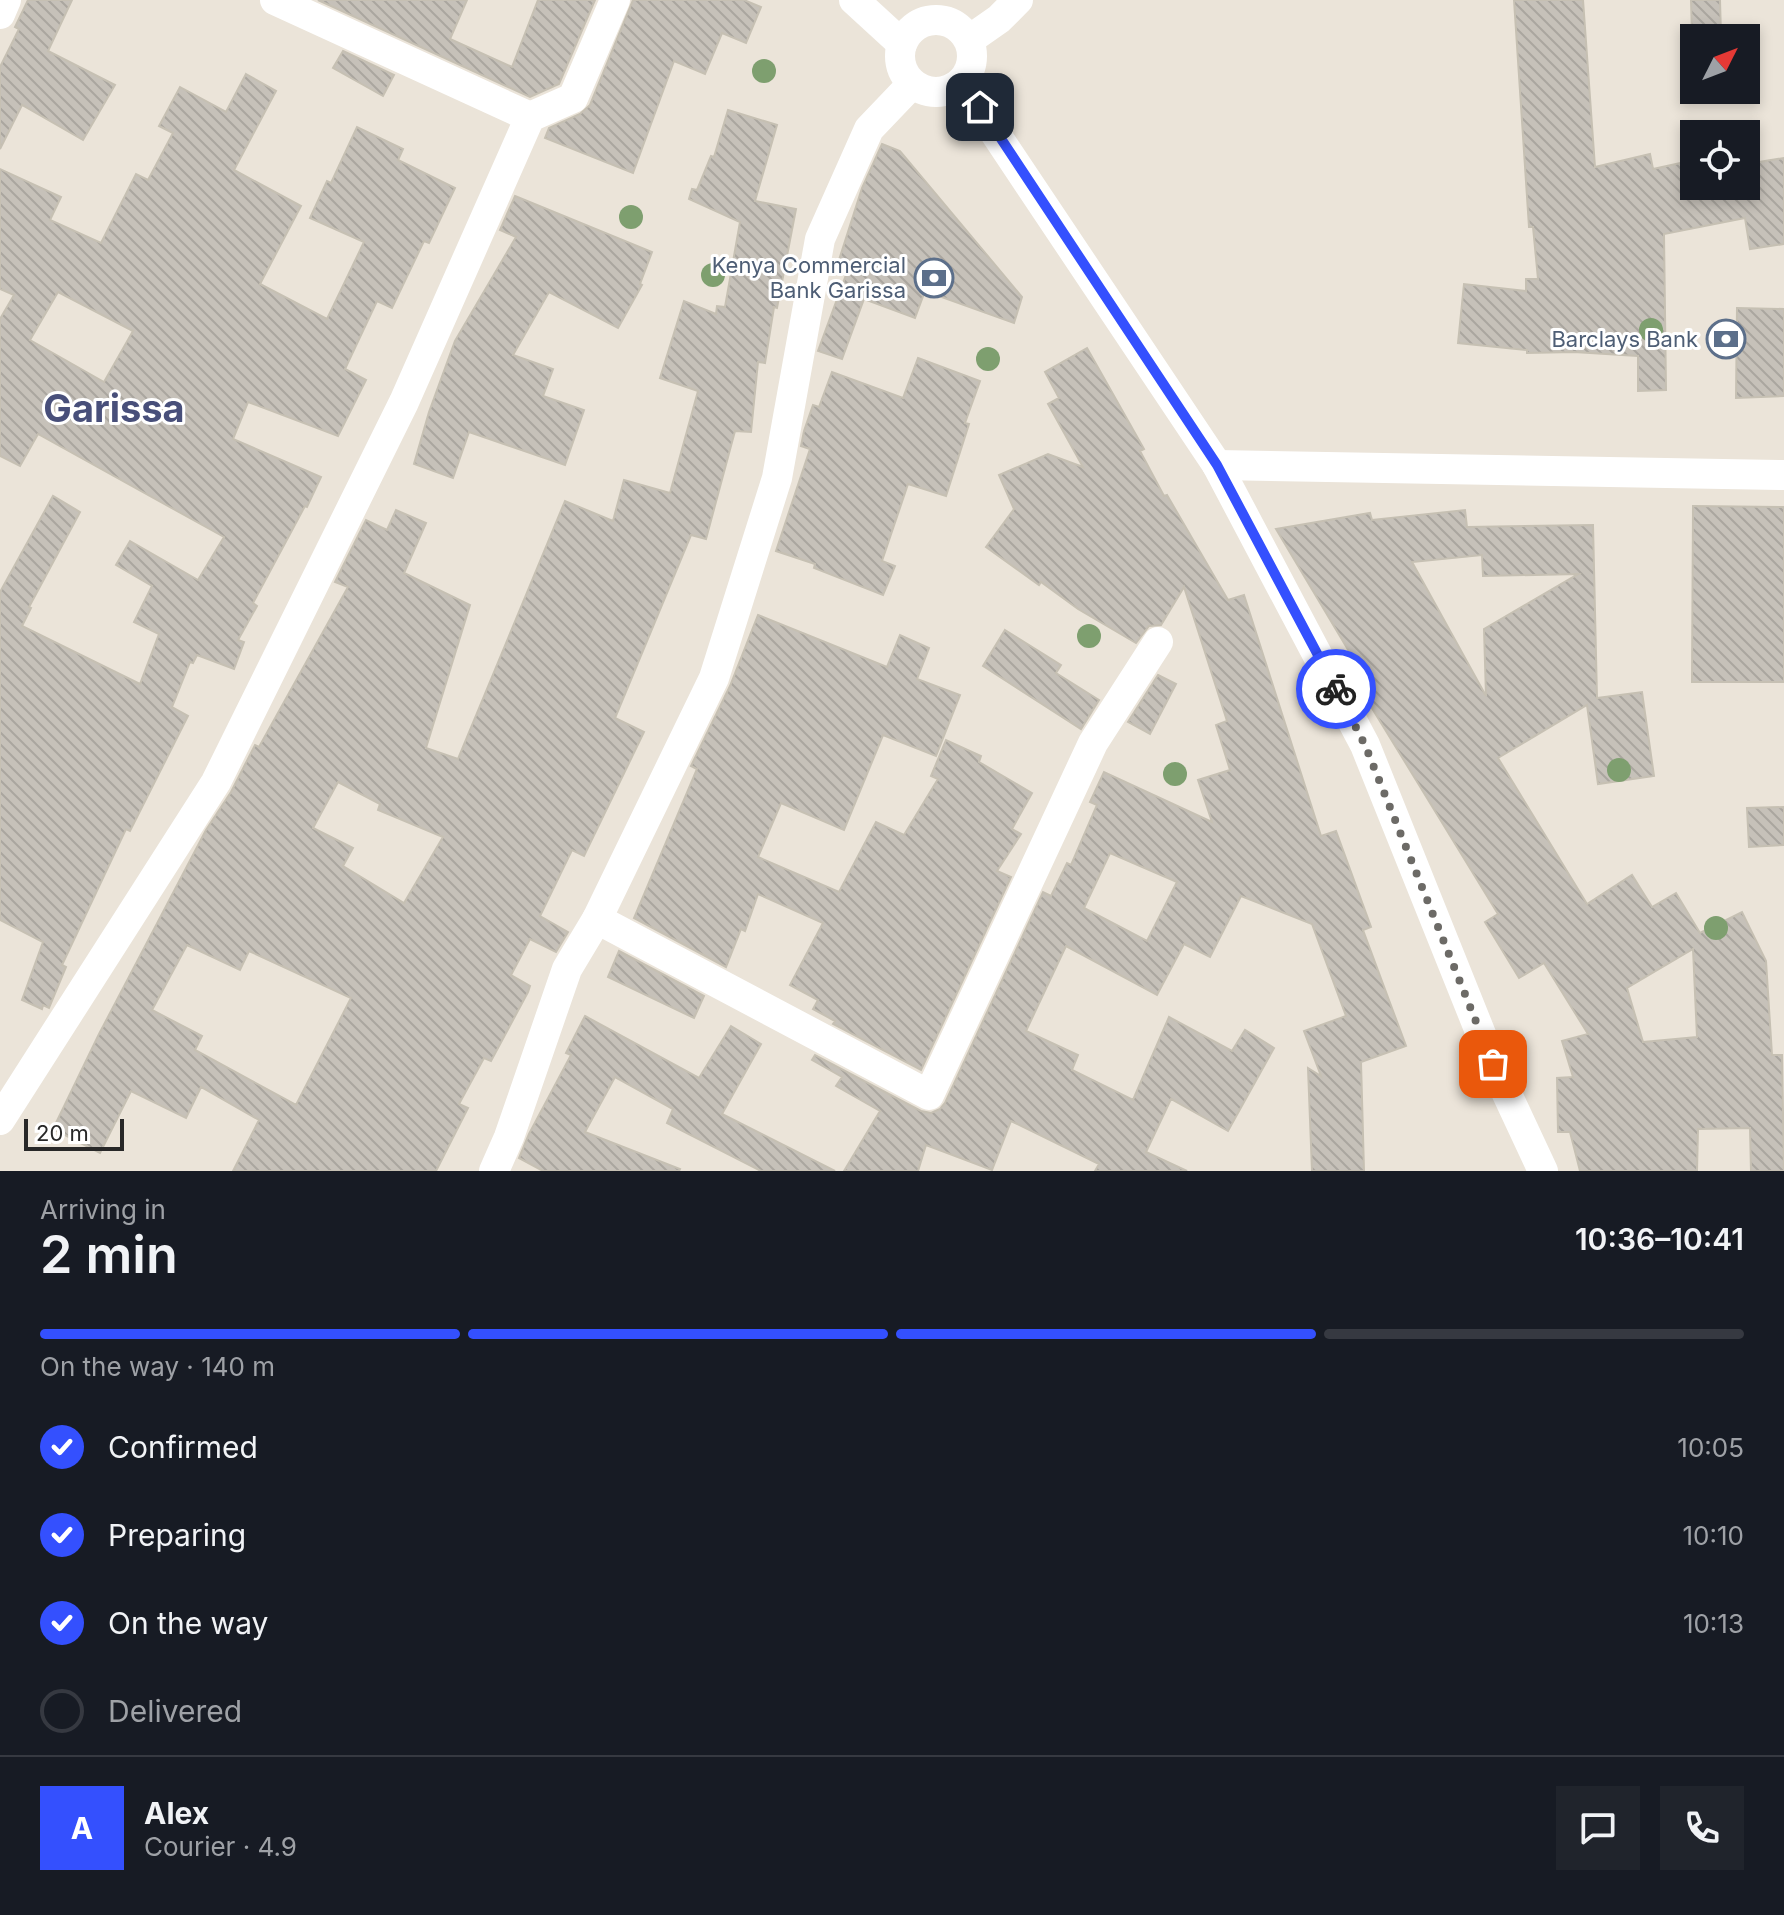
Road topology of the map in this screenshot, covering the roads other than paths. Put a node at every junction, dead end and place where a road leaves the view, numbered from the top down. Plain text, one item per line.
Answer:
1 (6, 0) edge
2 (275, 0) edge
3 (615, 0) edge
4 (854, 0) edge
5 (910, 0) edge
6 (1018, 0) edge
7 (0, 14) edge
8 (934, 20) junction
9 (969, 40) junction
10 (902, 44) junction
11 (964, 81) junction
12 (912, 84) junction
13 (530, 117) junction
14 (1217, 465) junction
15 (1784, 475) edge
16 (1158, 642) dead end
17 (597, 919) junction
18 (0, 1120) edge
19 (494, 1171) edge
20 (1543, 1171) edge

1 - 7 street
2 - 13 street
3 - 13 street
4 - 10 street
5 - 8 street
6 - 9 street
8 - 9 street
8 - 10 street
9 - 11 street
10 - 12 street
11 - 12 street
11 - 14 street
12 - 17 street
13 - 18 street
14 - 15 street
14 - 20 street
16 - 17 street
17 - 19 street

